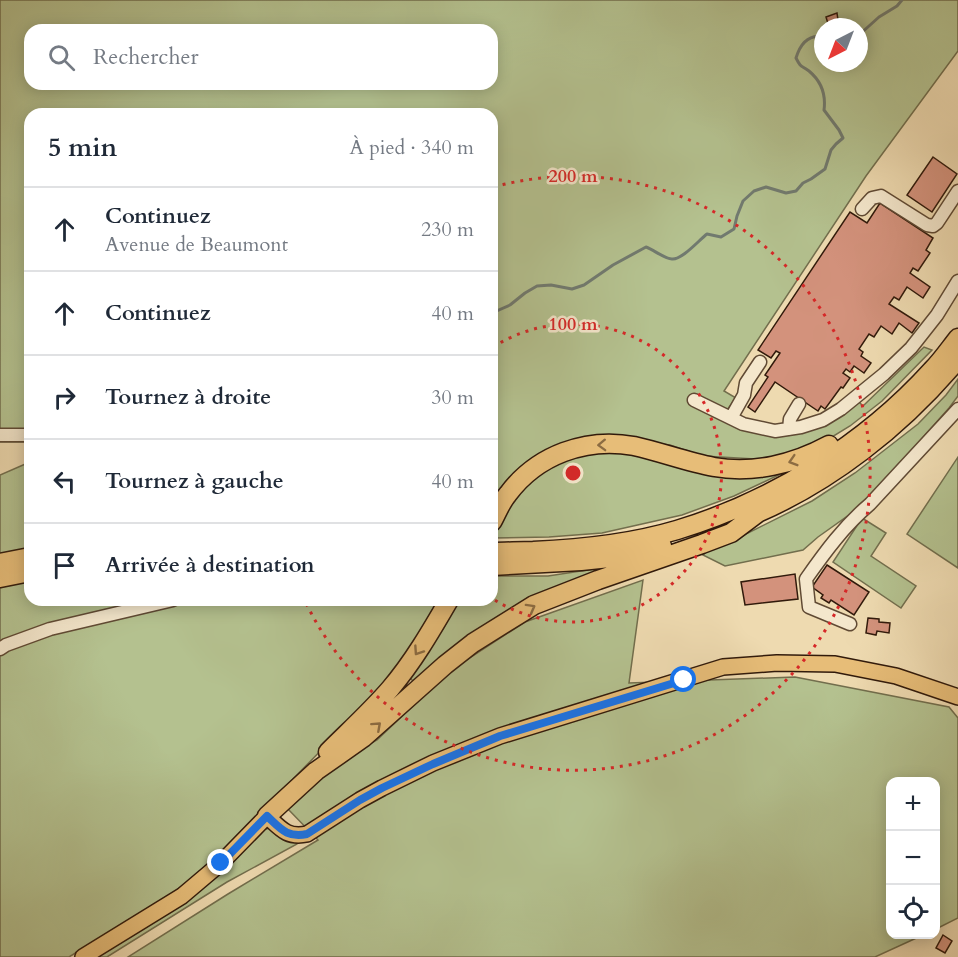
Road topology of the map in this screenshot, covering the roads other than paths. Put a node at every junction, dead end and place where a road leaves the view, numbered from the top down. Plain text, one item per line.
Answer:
1 (958, 191) edge
2 (862, 209) dead end
3 (958, 281) edge
4 (958, 338) edge
5 (958, 359) edge
6 (760, 362) dead end
7 (934, 369) junction
8 (694, 400) dead end
9 (799, 404) dead end
10 (958, 409) edge
11 (731, 418) junction
12 (789, 429) junction
13 (0, 435) edge
14 (24, 435) edge
15 (498, 511) edge
16 (759, 512) junction
17 (498, 552) edge
18 (24, 558) edge
19 (0, 562) edge
20 (498, 566) edge
21 (24, 573) edge
22 (0, 578) edge
23 (148, 606) edge
24 (445, 606) edge
25 (850, 624) dead end
26 (0, 650) edge
27 (958, 698) edge
28 (267, 816) junction
29 (83, 957) edge

1 - 2 street
3 - 12 street
4 - 7 highway
5 - 16 highway
6 - 11 street
7 -> 15 highway
7 - 17 highway
8 - 11 street
9 - 12 street
10 - 25 street
11 - 12 street
13 - 14 street
16 - 20 highway
28 -> 16 highway
18 - 19 highway
21 - 22 highway
23 - 26 street
24 -> 28 highway
27 - 28 main road
28 - 29 main road

